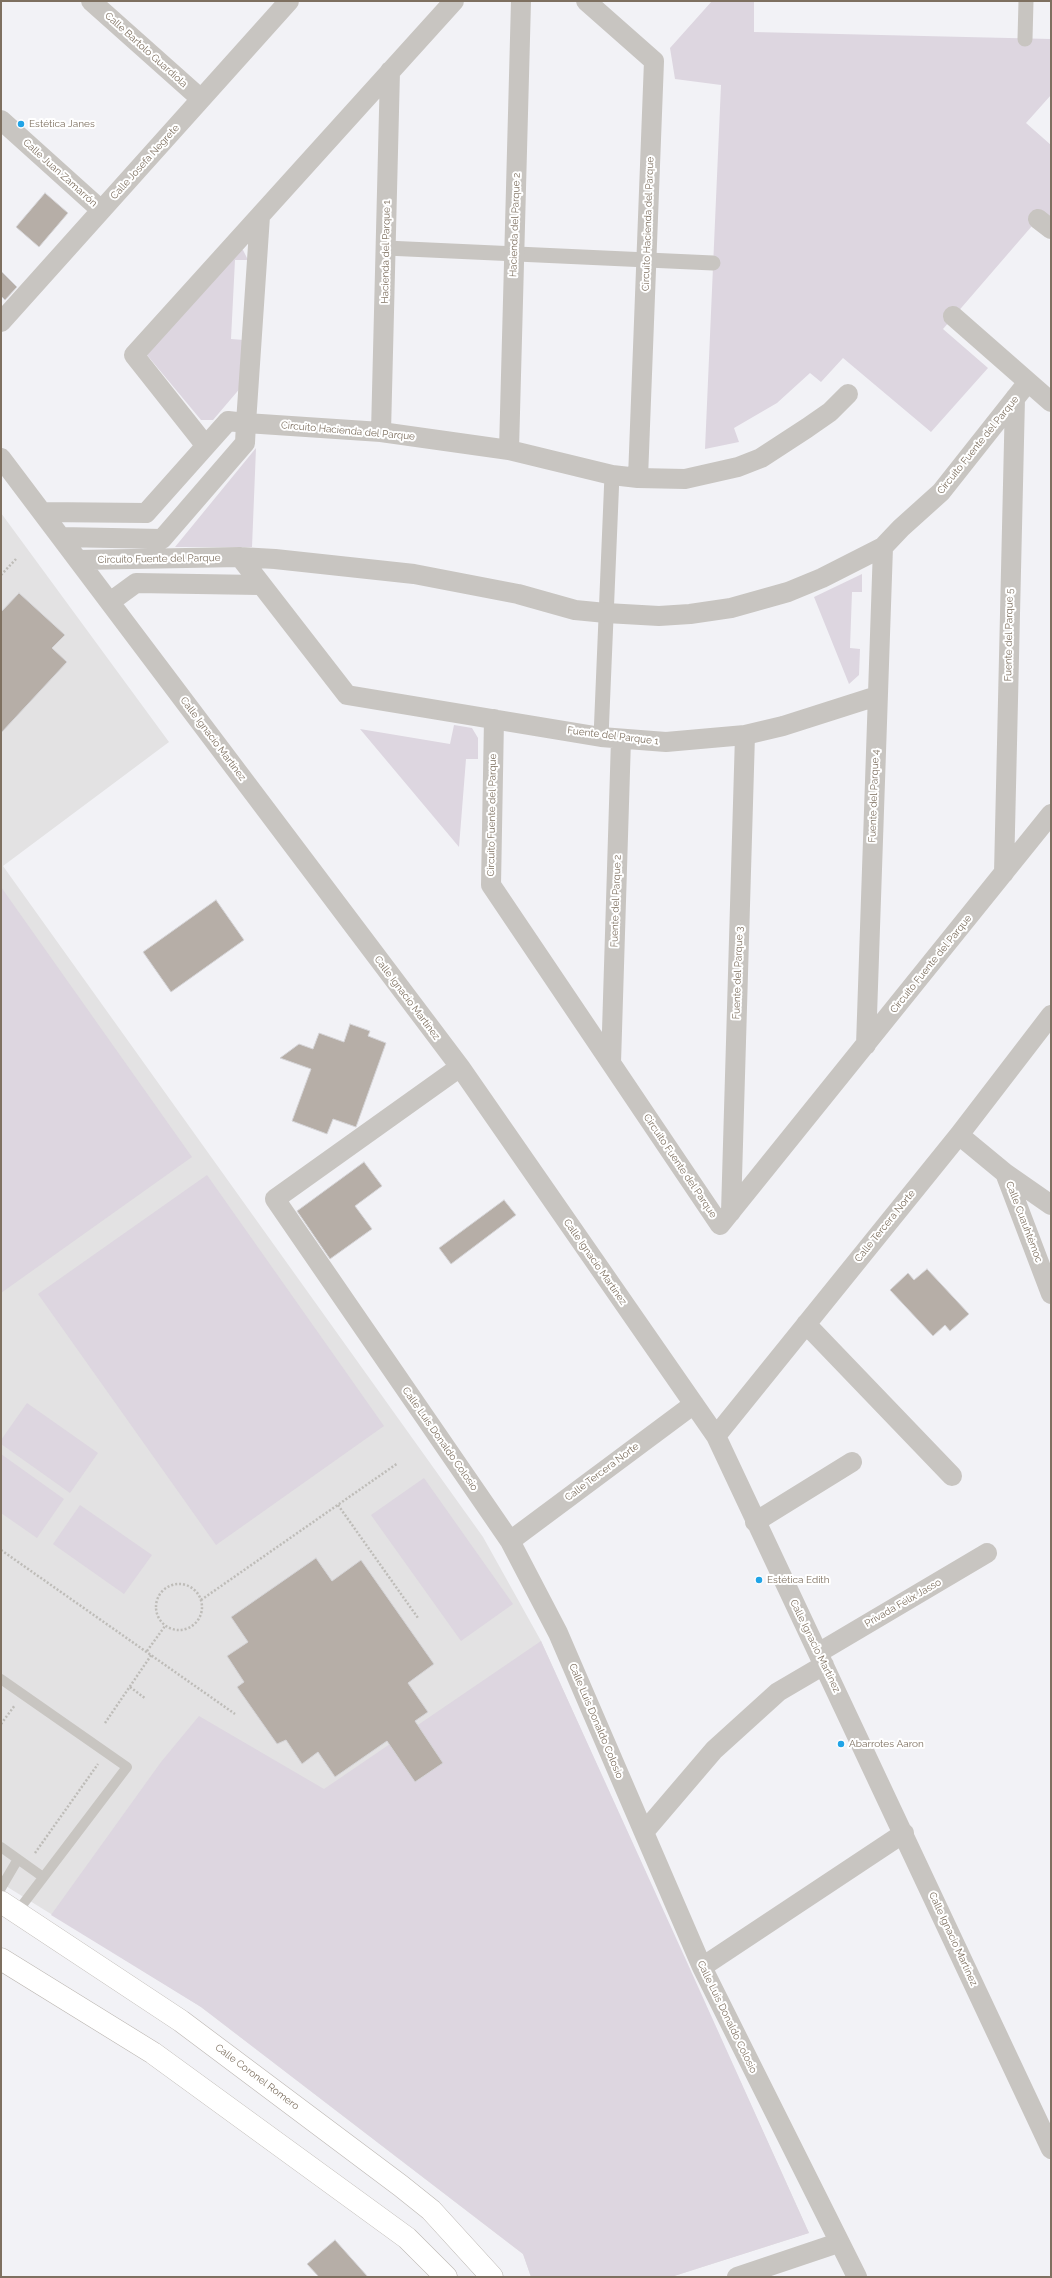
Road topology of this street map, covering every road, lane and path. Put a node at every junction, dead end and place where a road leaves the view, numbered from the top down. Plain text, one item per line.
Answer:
1 (91, 1) edge
2 (289, 1) edge
3 (454, 1) edge
4 (521, 1) edge
5 (586, 1) edge
6 (1026, 1) edge
7 (1025, 39) dead end
8 (390, 71) junction
9 (201, 99) junction
10 (1, 120) edge
11 (101, 210) junction
12 (260, 216) junction
13 (386, 248) junction
14 (514, 255) junction
15 (647, 260) junction
16 (713, 263) dead end
17 (953, 316) dead end
18 (1, 322) edge
19 (1028, 382) junction
20 (848, 394) dead end
21 (1015, 398) junction
22 (1051, 402) edge
23 (246, 422) junction
24 (381, 432) junction
25 (206, 446) junction
26 (509, 450) junction
27 (1, 458) edge
28 (612, 475) junction
29 (638, 478) junction
30 (42, 512) junction
31 (61, 537) junction
32 (883, 547) junction
33 (240, 557) junction
34 (16, 559) dead end
35 (78, 560) junction
36 (1, 575) edge
37 (259, 584) junction
38 (110, 602) junction
39 (606, 613) junction
40 (877, 696) junction
41 (494, 719) junction
42 (745, 735) junction
43 (601, 737) junction
44 (621, 739) junction
45 (1051, 814) edge
46 (1004, 873) junction
47 (1051, 1015) edge
48 (866, 1045) junction
49 (611, 1063) junction
50 (460, 1067) junction
51 (959, 1135) junction
52 (1005, 1173) junction
53 (1051, 1205) edge
54 (731, 1212) junction
55 (1051, 1294) edge
56 (806, 1324) junction
57 (694, 1404) junction
58 (716, 1436) junction
59 (852, 1462) dead end
60 (398, 1463) dead end
61 (952, 1476) dead end
62 (338, 1505) junction
63 (755, 1522) junction
64 (510, 1541) junction
65 (1, 1550) edge
66 (987, 1554) dead end
67 (201, 1600) junction
68 (418, 1618) dead end
69 (165, 1626) junction
70 (147, 1651) junction
71 (152, 1654) junction
72 (821, 1659) junction
73 (1, 1679) edge
74 (130, 1687) junction
75 (22, 1694) junction
76 (146, 1699) dead end
77 (235, 1714) dead end
78 (105, 1723) dead end
79 (1, 1724) edge
80 (106, 1752) junction
81 (644, 1832) junction
82 (904, 1833) junction
83 (1, 1848) edge
84 (22, 1862) junction
85 (43, 1876) junction
86 (1, 1888) edge
87 (9, 1907) edge
88 (1, 1959) edge
89 (702, 1967) junction
90 (1051, 2149) edge
91 (838, 2243) junction
92 (446, 2277) edge
93 (492, 2277) edge
94 (737, 2277) edge
95 (857, 2277) edge

1 - 9 street, Calle Bartolo Guardiola
2 - 9 street, Calle Josefa Negrete
3 - 8 street
4 - 14 street, Hacienda del Parque 2
5 - 15 street, Circuito Hacienda del Parque
6 - 7 street
8 - 12 street
8 - 13 street, Hacienda del Parque 1
9 - 11 street, Calle Josefa Negrete
10 - 11 street, Calle Juan Zamarrón
11 - 18 street, Calle Josefa Negrete
12 - 23 street
12 - 25 street
13 - 14 street
13 - 24 street, Hacienda del Parque 1
14 - 15 street
14 - 26 street, Hacienda del Parque 2
15 - 16 street
15 - 29 street, Circuito Hacienda del Parque
17 - 19 street
19 - 21 street, Circuito Fuente del Parque
19 - 22 street
20 - 29 street, Circuito Hacienda del Parque
21 - 32 street, Circuito Fuente del Parque
21 - 46 street, Fuente del Parque 5
23 - 24 street, Circuito Hacienda del Parque
23 - 25 street, Circuito Hacienda del Parque
23 - 31 street
24 - 26 street, Circuito Hacienda del Parque
25 - 30 street, Circuito Hacienda del Parque
26 - 28 street, Circuito Hacienda del Parque
27 - 30 street, Calle Ignacio Martínez
28 - 29 street, Circuito Hacienda del Parque
28 - 39 street
30 - 31 street, Calle Ignacio Martínez
31 - 35 street, Calle Ignacio Martínez
32 - 39 street, Circuito Fuente del Parque
32 - 40 street, Fuente del Parque 4
33 - 35 street, Circuito Fuente del Parque
33 - 37 street
33 - 39 street, Circuito Fuente del Parque
34 - 36 path
35 - 38 street, Calle Ignacio Martínez
37 - 38 street
37 - 41 street, Fuente del Parque 1
38 - 50 street, Calle Ignacio Martínez
39 - 43 street
40 - 42 street, Fuente del Parque 1
40 - 48 street, Fuente del Parque 4
41 - 43 street, Fuente del Parque 1
41 - 49 street, Circuito Fuente del Parque
42 - 44 street, Fuente del Parque 1
42 - 54 street, Fuente del Parque 3
43 - 44 street, Fuente del Parque 1
44 - 49 street, Fuente del Parque 2
45 - 46 street, Circuito Fuente del Parque
46 - 48 street, Circuito Fuente del Parque
47 - 51 street, Calle Tercera Norte
48 - 54 street, Circuito Fuente del Parque
49 - 54 street, Circuito Fuente del Parque
50 - 57 street, Calle Ignacio Martínez
50 - 64 street, Calle Luis Donaldo Colosio
51 - 52 street
51 - 56 street, Calle Tercera Norte
52 - 53 street
52 - 55 street, Calle Cuauhtémoc
56 - 58 street, Calle Tercera Norte
56 - 61 street
57 - 58 street, Calle Ignacio Martínez
57 - 64 street, Calle Tercera Norte
58 - 63 street, Calle Ignacio Martínez
59 - 63 street
60 - 62 path
62 - 67 path
62 - 68 path
63 - 72 street, Calle Ignacio Martínez
64 - 81 street, Calle Luis Donaldo Colosio
65 - 70 path
66 - 72 street, Privada Félix Jasso
67 - 69 path
67 - 69 path
69 - 70 path
70 - 71 path
71 - 74 path
71 - 77 path
72 - 81 street, Privada Félix Jasso
72 - 82 street, Calle Ignacio Martínez
73 - 75 lane
74 - 76 path
74 - 78 path
75 - 79 path
75 - 80 lane
80 - 84 path
80 - 85 lane
81 - 89 street, Calle Luis Donaldo Colosio
82 - 89 street
82 - 90 street, Calle Ignacio Martínez
83 - 84 lane
84 - 85 lane
84 - 86 lane
85 - 87 lane
87 - 93 main road, Calle Coronel Romero
88 - 92 main road
89 - 91 street, Calle Luis Donaldo Colosio
91 - 94 street
91 - 95 street, Calle Luis Donaldo Colosio

